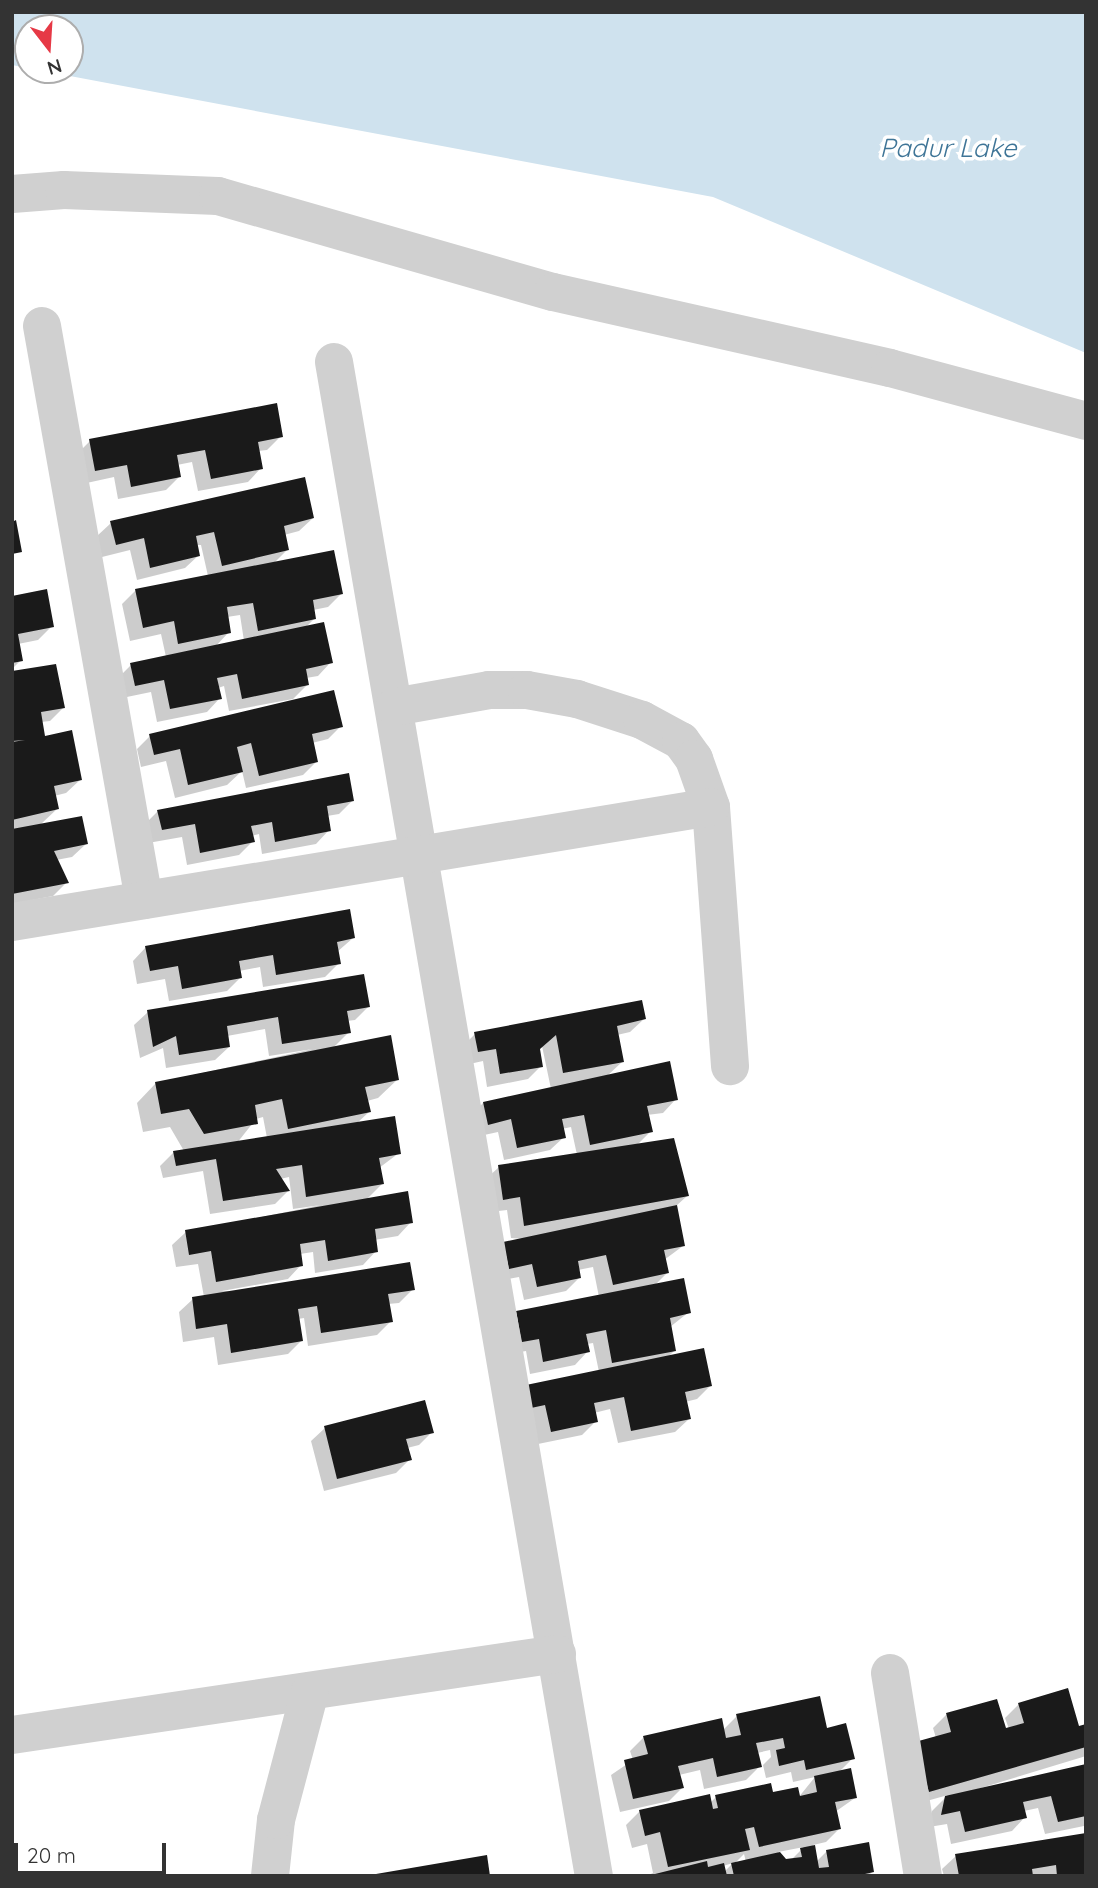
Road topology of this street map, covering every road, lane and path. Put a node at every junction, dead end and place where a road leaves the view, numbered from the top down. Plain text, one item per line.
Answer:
1 (12, 194) edge
2 (42, 326) dead end
3 (334, 362) dead end
4 (1086, 421) edge
5 (394, 707) junction
6 (710, 807) junction
7 (419, 855) junction
8 (144, 900) junction
9 (12, 922) edge
10 (730, 1066) dead end
11 (554, 1639) junction
12 (890, 1673) dead end
13 (310, 1691) junction
14 (12, 1735) edge
15 (270, 1876) edge
16 (594, 1876) edge
17 (923, 1876) edge

1 - 4 street
2 - 8 street
3 - 5 street
5 - 6 street
5 - 7 street
6 - 7 street
6 - 10 street
7 - 8 street
7 - 11 street
8 - 9 street
11 - 13 street
11 - 16 street
12 - 17 street
13 - 14 street
13 - 15 street

